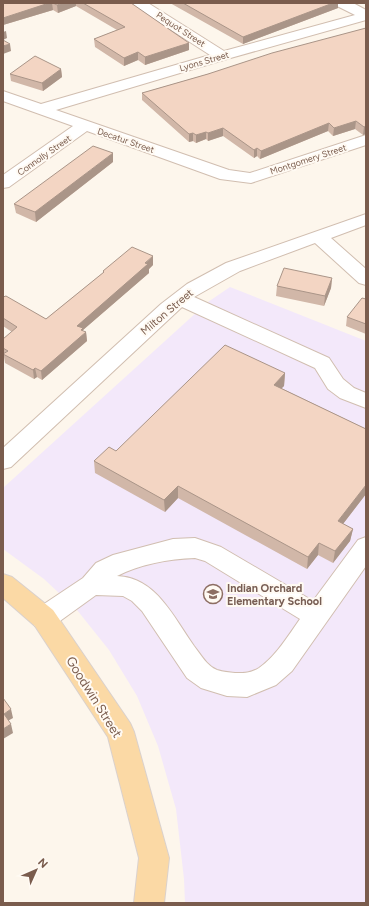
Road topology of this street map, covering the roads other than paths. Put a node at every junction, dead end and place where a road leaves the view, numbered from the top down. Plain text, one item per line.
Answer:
1 (139, 3) edge
2 (342, 3) edge
3 (366, 16) edge
4 (222, 56) junction
5 (3, 96) edge
6 (42, 109) junction
7 (84, 126) junction
8 (366, 140) edge
9 (250, 178) joint
10 (3, 183) edge
11 (366, 219) edge
12 (319, 237) junction
13 (366, 279) edge
14 (180, 298) junction
15 (366, 401) edge
16 (3, 461) edge
17 (366, 547) edge
18 (3, 584) edge
19 (92, 585) junction
20 (316, 616) junction
21 (44, 618) junction
22 (149, 903) edge

1 - 4 street, Pequot Street
2 - 3 street
3 - 4 street, Lyons Street
4 - 6 street, Lyons Street
5 - 6 street, Decatur Street
6 - 7 street, Decatur Street
7 - 9 street, Decatur Street
7 - 10 street, Connolly Street
8 - 9 street, Montgomery Street
11 - 12 street, Milton Street
12 - 13 street
12 - 14 street, Milton Street
14 - 15 street
14 - 16 street, Milton Street
17 - 20 street
18 - 21 main road, Goodwin Street
19 - 20 street
19 - 20 street
19 - 21 street
21 - 22 main road, Goodwin Street

